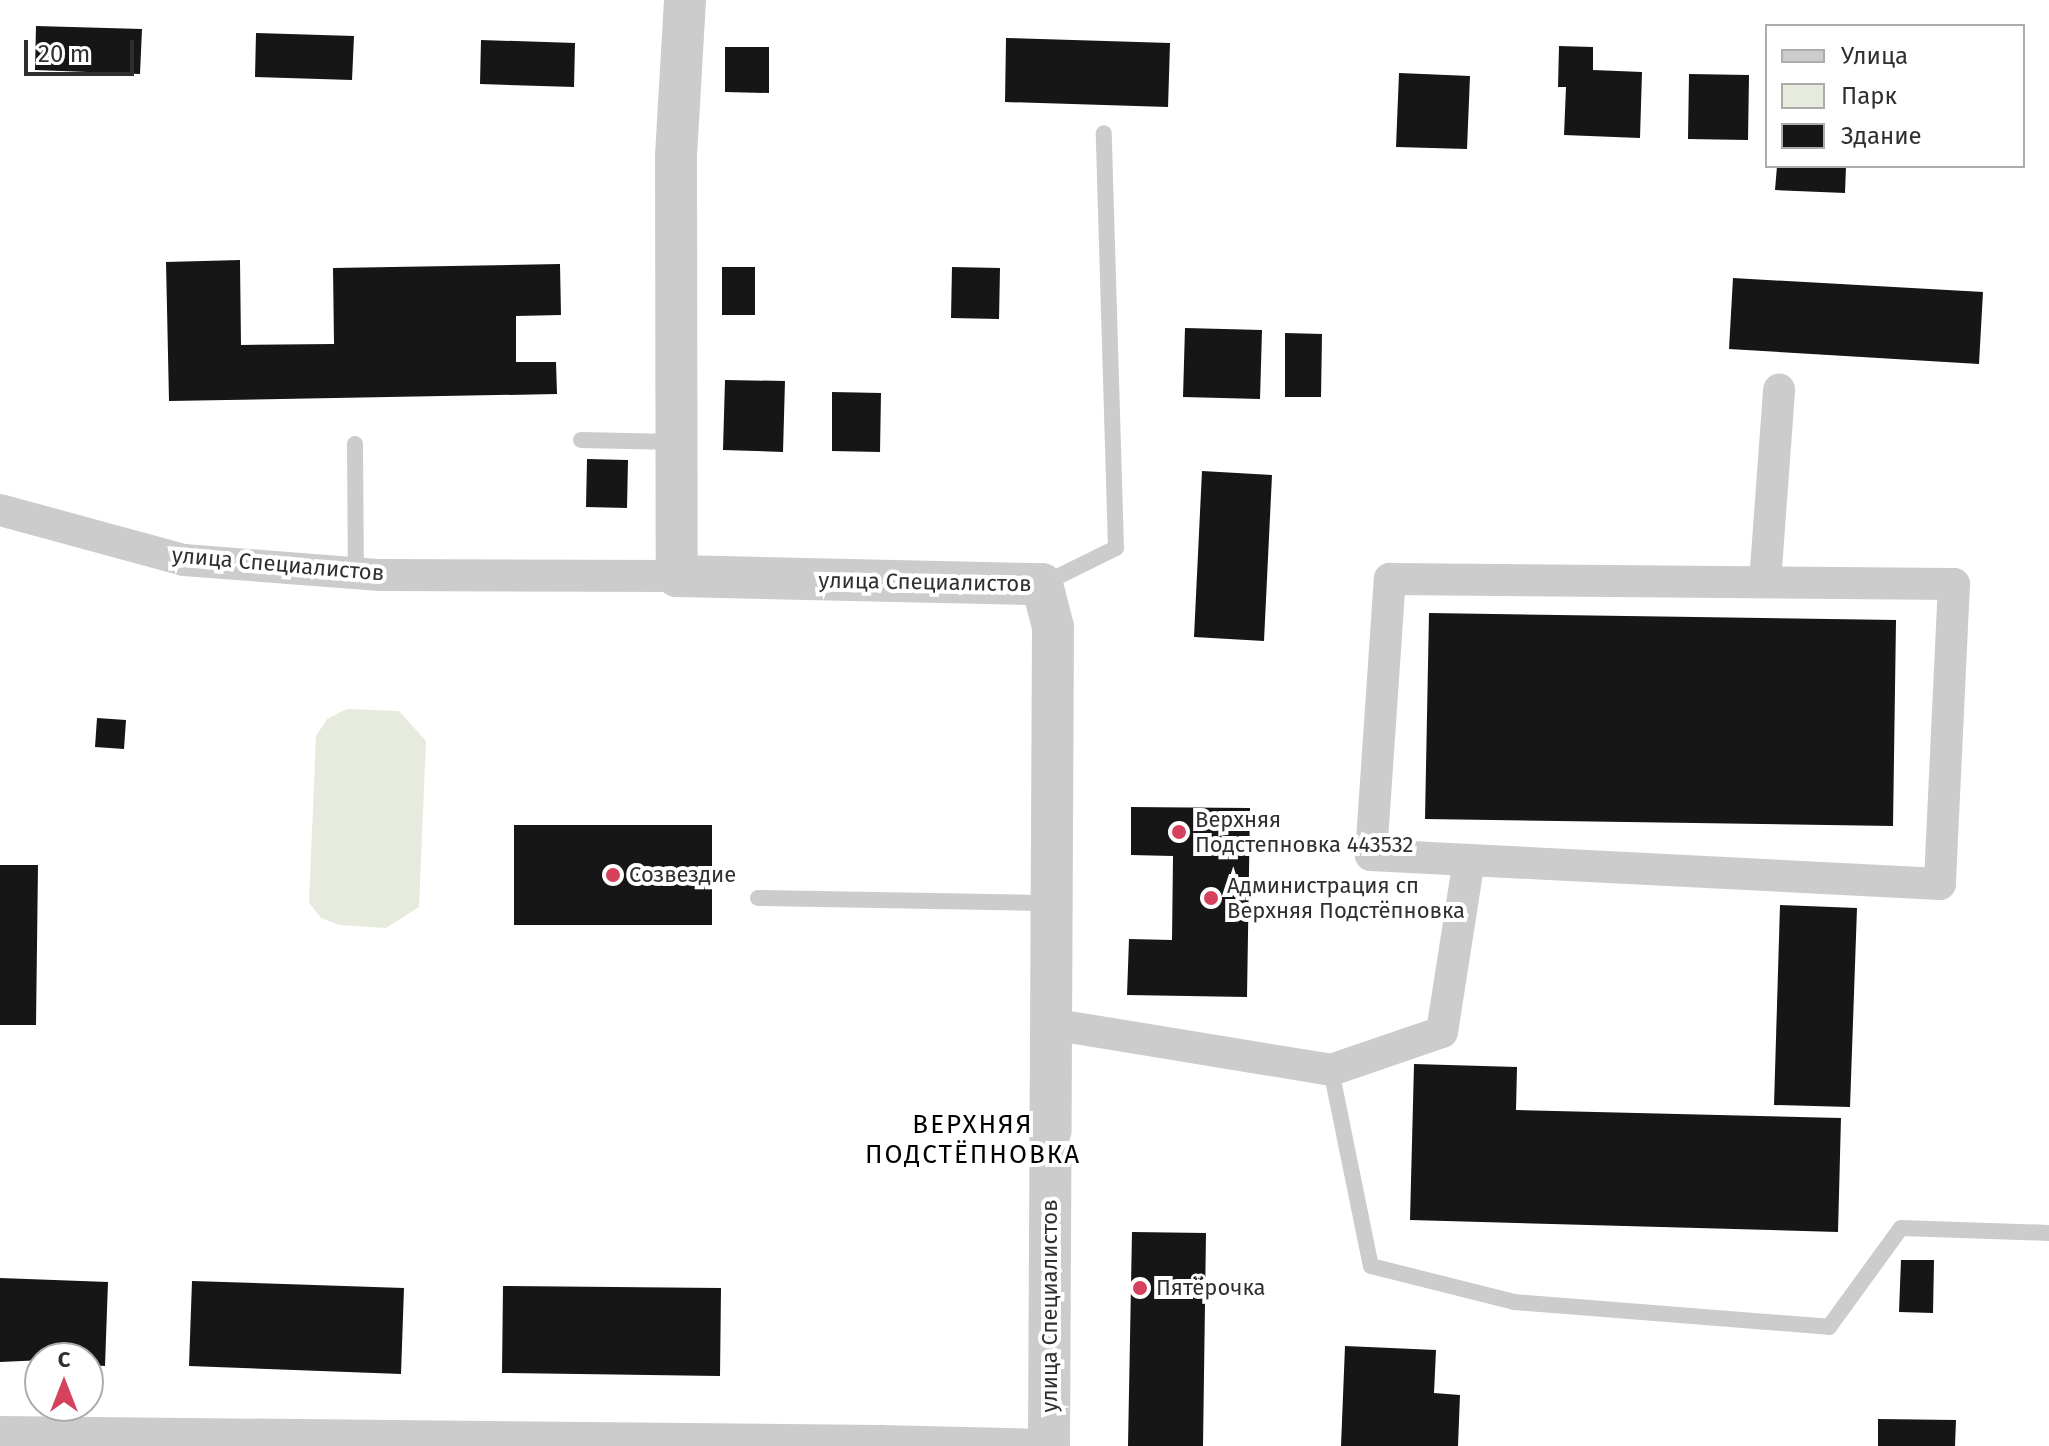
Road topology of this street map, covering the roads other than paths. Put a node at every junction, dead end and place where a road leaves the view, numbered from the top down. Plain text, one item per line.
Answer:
1 (685, 0) edge
2 (1104, 133) dead end
3 (1779, 390) dead end
4 (581, 440) dead end
5 (674, 442) junction
6 (355, 444) dead end
7 (0, 510) edge
8 (356, 573) junction
9 (677, 576) junction
10 (1765, 582) junction
11 (1042, 584) junction
12 (1469, 860) junction
13 (758, 898) dead end
14 (1052, 903) junction
15 (1051, 1024) junction
16 (1331, 1070) junction
17 (2049, 1233) edge
18 (0, 1432) edge
19 (878, 1443) edge
20 (1049, 1446) edge

1 - 5 street
2 - 11 lane
3 - 10 street
4 - 5 lane
5 - 9 street
6 - 8 lane
7 - 8 street, улица Специалистов
8 - 9 street, улица Специалистов
9 - 11 street, улица Специалистов
10 - 12 street
10 - 12 street
11 - 14 street, улица Специалистов
12 - 16 street
13 - 14 lane
14 - 15 street, улица Специалистов
15 - 16 street
15 - 20 street, улица Специалистов
16 - 17 lane
18 - 19 street
19 - 20 street

